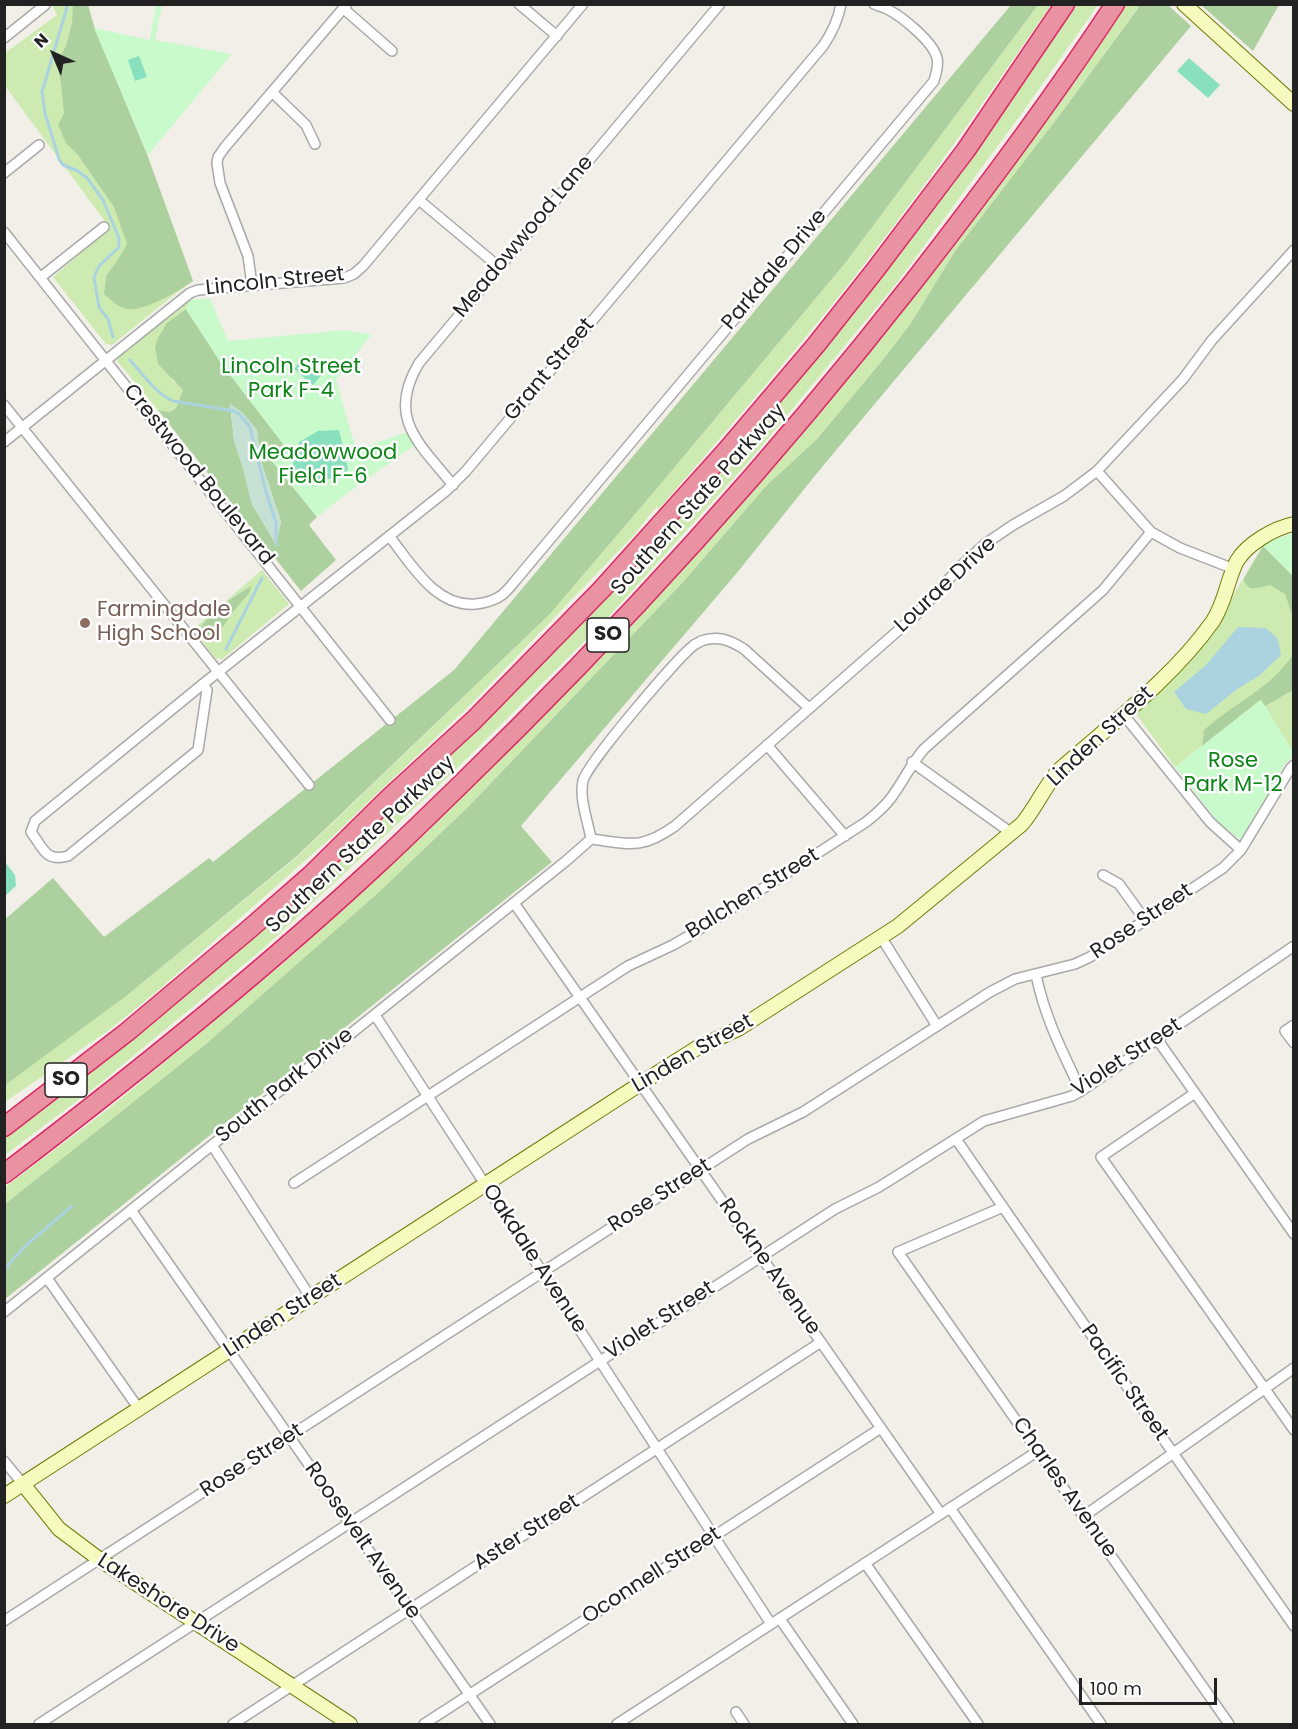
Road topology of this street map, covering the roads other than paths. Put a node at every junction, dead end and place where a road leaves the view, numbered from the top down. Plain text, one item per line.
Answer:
1 (519, 4) edge
2 (583, 4) edge
3 (720, 4) edge
4 (841, 4) edge
5 (874, 4) edge
6 (1065, 4) edge
7 (1115, 4) edge
8 (1184, 4) edge
9 (45, 5) edge
10 (346, 7) edge
11 (557, 36) junction
12 (4, 38) edge
13 (392, 51) dead end
14 (272, 92) junction
15 (1293, 104) edge
16 (315, 144) dead end
17 (39, 145) dead end
18 (4, 173) edge
19 (419, 200) junction
20 (104, 227) dead end
21 (4, 232) edge
22 (1293, 250) edge
23 (499, 267) junction
24 (41, 277) junction
25 (252, 285) junction
26 (106, 360) junction
27 (4, 405) edge
28 (22, 428) junction
29 (4, 442) edge
30 (1097, 471) junction
31 (453, 485) junction
32 (1293, 525) edge
33 (1151, 532) junction
34 (389, 536) junction
35 (1234, 569) junction
36 (301, 606) junction
37 (219, 672) junction
38 (203, 684) junction
39 (809, 708) junction
40 (1123, 714) junction
41 (390, 720) dead end
42 (767, 745) junction
43 (912, 762) junction
44 (1293, 765) edge
45 (309, 785) dead end
46 (1010, 832) junction
47 (844, 836) junction
48 (591, 839) junction
49 (1241, 850) junction
50 (1103, 875) dead end
51 (514, 903) junction
52 (1145, 920) junction
53 (880, 937) junction
54 (1293, 946) edge
55 (1036, 975) junction
56 (580, 998) junction
57 (375, 1015) junction
58 (937, 1026) junction
59 (1289, 1028) edge
60 (127, 1032) junction
61 (1157, 1039) junction
62 (1293, 1043) edge
63 (640, 1084) junction
64 (1081, 1091) junction
65 (1195, 1093) junction
66 (428, 1097) junction
67 (4, 1112) edge
68 (4, 1127) edge
69 (956, 1139) junction
70 (212, 1145) junction
71 (700, 1170) junction
72 (4, 1174) edge
73 (294, 1183) dead end
74 (485, 1185) junction
75 (1003, 1207) junction
76 (131, 1210) junction
77 (1293, 1234) edge
78 (761, 1256) junction
79 (542, 1273) junction
80 (48, 1278) junction
81 (311, 1298) junction
82 (4, 1312) edge
83 (821, 1342) junction
84 (229, 1351) junction
85 (600, 1361) junction
86 (1293, 1368) edge
87 (1264, 1389) junction
88 (139, 1409) junction
89 (881, 1428) junction
90 (1293, 1430) edge
91 (289, 1437) junction
92 (657, 1449) junction
93 (1038, 1451) junction
94 (1173, 1453) junction
95 (4, 1461) edge
96 (23, 1484) junction
97 (4, 1496) edge
98 (946, 1511) junction
99 (1084, 1516) junction
100 (349, 1523) junction
101 (713, 1537) junction
102 (99, 1559) junction
103 (866, 1563) junction
104 (410, 1609) junction
105 (780, 1618) junction
106 (4, 1621) edge
107 (196, 1623) junction
108 (771, 1624) junction
109 (1293, 1626) edge
110 (292, 1686) junction
111 (470, 1695) junction
112 (736, 1712) dead end
113 (39, 1725) edge
114 (233, 1725) edge
115 (350, 1725) edge
116 (424, 1725) edge
117 (490, 1725) edge
118 (616, 1725) edge
119 (744, 1725) edge
120 (853, 1725) edge
121 (978, 1725) edge
122 (1101, 1725) edge
123 (1229, 1725) edge

1 - 11 street
2 - 11 street, Lincoln Street
3 - 23 street, Meadowwood Lane
4 - 31 street, Grant Street
5 - 34 street, Parkdale Drive
6 - 60 highway, Southern State Parkway / SO
7 - 72 highway, Southern State Parkway / SO
8 - 15 street
9 - 12 street
10 - 13 street
10 - 14 street
11 - 19 street, Lincoln Street
14 - 16 street
14 - 25 street
17 - 18 street
19 - 23 street
19 - 25 street, Lincoln Street
20 - 24 street
21 - 24 street, Crestwood Boulevard
22 - 30 street, Lourae Drive
23 - 31 street, Meadowwood Lane
24 - 26 street, Crestwood Boulevard
25 - 26 street, Lincoln Street
26 - 28 street, Lincoln Street
26 - 36 street, Crestwood Boulevard
27 - 28 street
28 - 29 street, Lincoln Street
28 - 37 street
30 - 33 street
30 - 39 street, Lourae Drive
31 - 34 street, Grant Street
32 - 35 street, Linden Street
33 - 35 street
33 - 43 street, Balchen Street
34 - 36 street, Grant Street
35 - 40 street, Linden Street
36 - 37 street, Grant Street
36 - 41 street, Crestwood Boulevard
37 - 38 street, Grant Street
37 - 45 street
38 - 38 street, Grant Street
39 - 42 street, Lourae Drive
39 - 48 street
40 - 46 street, Linden Street
40 - 49 street
42 - 47 street
42 - 48 street, Lourae Drive
43 - 46 street
43 - 47 street, Balchen Street
44 - 49 street, Rose Street
46 - 53 street, Linden Street
47 - 56 street, Balchen Street
48 - 51 street, South Park Drive
49 - 52 street, Rose Street
50 - 52 street
51 - 56 street, Rockne Avenue
51 - 57 street, South Park Drive
52 - 55 street, Rose Street
53 - 58 street
53 - 63 street, Linden Street
54 - 61 street, Violet Street
55 - 58 street, Rose Street
55 - 64 street
56 - 63 street, Rockne Avenue
56 - 66 street, Balchen Street
57 - 66 street, Oakdale Avenue
57 - 70 street, South Park Drive
58 - 71 street, Rose Street
59 - 62 street
60 - 67 highway
60 - 68 highway, Southern State Parkway / SO
61 - 64 street, Violet Street
61 - 65 street
63 - 71 street, Rockne Avenue
63 - 74 street, Linden Street
64 - 69 street, Violet Street
65 - 77 street
65 - 87 street
66 - 73 street, Balchen Street
66 - 74 street, Oakdale Avenue
69 - 75 street, Pacific Street
69 - 78 street, Violet Street
70 - 76 street, South Park Drive
70 - 81 street
71 - 78 street, Rockne Avenue
71 - 79 street, Rose Street
74 - 79 street, Oakdale Avenue
74 - 81 street, Linden Street
75 - 93 street, Charles Avenue
75 - 94 street, Pacific Street
76 - 80 street, South Park Drive
76 - 84 street, Roosevelt Avenue
78 - 83 street, Rockne Avenue
78 - 85 street, Violet Street
79 - 85 street, Oakdale Avenue
79 - 91 street, Rose Street
80 - 82 street, South Park Drive
80 - 88 street
81 - 84 street, Linden Street
83 - 89 street, Rockne Avenue
83 - 92 street, Aster Street
84 - 88 street, Linden Street
84 - 91 street, Roosevelt Avenue
85 - 92 street, Oakdale Avenue
85 - 100 street, Violet Street
86 - 87 street
87 - 90 street
87 - 94 street
88 - 96 street, Linden Street
89 - 98 street, Rockne Avenue
89 - 101 street, Oconnell Street
91 - 100 street, Roosevelt Avenue
91 - 102 street, Rose Street
92 - 101 street, Oakdale Avenue
92 - 104 street, Aster Street
93 - 98 street
93 - 99 street, Charles Avenue
94 - 99 street
94 - 109 street, Pacific Street
95 - 96 street, Lakeshore Drive
96 - 97 street, Linden Street
96 - 102 street, Lakeshore Drive
98 - 103 street
98 - 122 street, Rockne Avenue
99 - 123 street, Charles Avenue
100 - 104 street, Roosevelt Avenue
100 - 107 street, Violet Street
101 - 108 street, Oakdale Avenue
101 - 111 street, Oconnell Street
102 - 106 street, Rose Street
102 - 107 street, Lakeshore Drive
103 - 105 street
103 - 121 street
104 - 110 street, Aster Street
104 - 111 street, Roosevelt Avenue
105 - 108 street
105 - 120 street
107 - 110 street, Lakeshore Drive
107 - 113 street, Violet Street
108 - 118 street
110 - 114 street, Aster Street
110 - 115 street, Lakeshore Drive
111 - 116 street, Oconnell Street
111 - 117 street, Roosevelt Avenue
112 - 119 street

